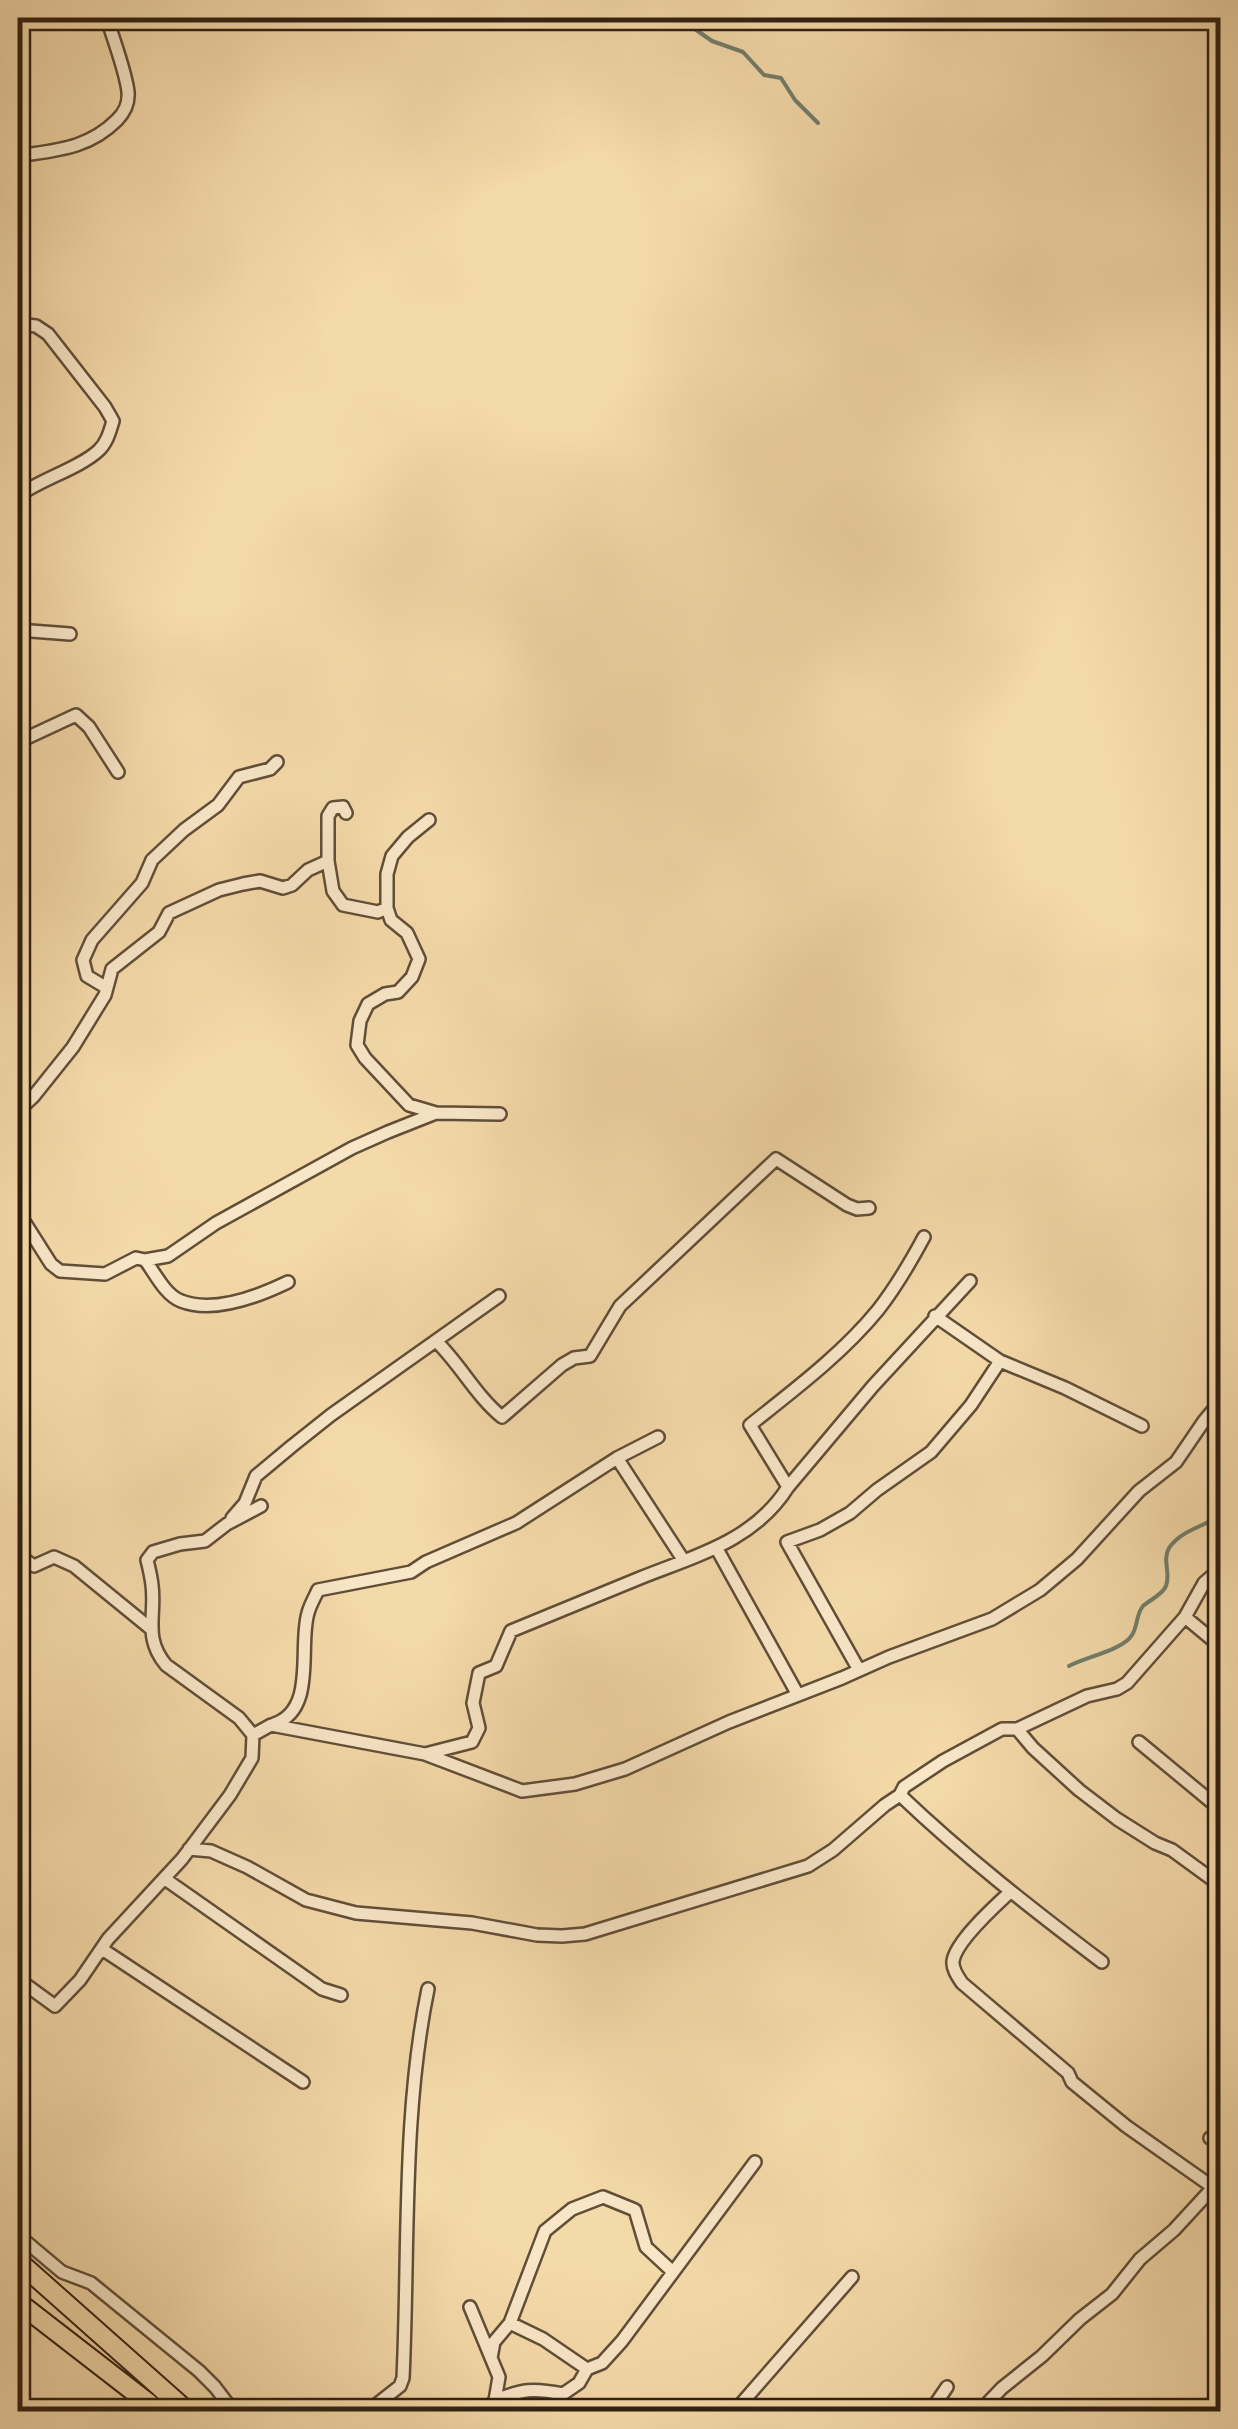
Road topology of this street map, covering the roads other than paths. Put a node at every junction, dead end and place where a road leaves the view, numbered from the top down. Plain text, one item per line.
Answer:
1 (107, 18) edge
2 (18, 156) edge
3 (18, 324) edge
4 (18, 496) edge
5 (18, 630) edge
6 (70, 634) dead end
7 (18, 742) edge
8 (277, 762) dead end
9 (118, 772) dead end
10 (346, 813) dead end
11 (429, 820) dead end
12 (328, 861) junction
13 (387, 908) junction
14 (106, 988) junction
15 (18, 1111) edge
16 (436, 1113) junction
17 (500, 1114) dead end
18 (870, 1208) dead end
19 (18, 1212) edge
20 (924, 1237) dead end
21 (146, 1260) junction
22 (970, 1281) dead end
23 (288, 1282) dead end
24 (499, 1296) dead end
25 (935, 1316) junction
26 (436, 1342) junction
27 (1000, 1361) junction
28 (1220, 1402) edge
29 (1142, 1426) dead end
30 (658, 1437) dead end
31 (617, 1458) junction
32 (788, 1487) junction
33 (260, 1506) dead end
34 (227, 1524) junction
35 (717, 1549) junction
36 (18, 1554) edge
37 (684, 1560) junction
38 (1220, 1570) edge
39 (1185, 1617) junction
40 (150, 1628) junction
41 (1220, 1646) edge
42 (860, 1670) junction
43 (798, 1695) junction
44 (271, 1725) junction
45 (1016, 1729) junction
46 (253, 1735) junction
47 (1139, 1742) dead end
48 (425, 1754) junction
49 (900, 1795) junction
50 (1220, 1809) edge
51 (189, 1849) junction
52 (165, 1879) junction
53 (1220, 1884) edge
54 (1010, 1893) junction
55 (102, 1948) junction
56 (1102, 1962) dead end
57 (18, 1979) edge
58 (428, 1990) dead end
59 (340, 1995) dead end
60 (303, 2082) dead end
61 (755, 2162) dead end
62 (1218, 2187) edge
63 (18, 2236) edge
64 (18, 2261) edge
65 (673, 2272) junction
66 (852, 2277) dead end
67 (18, 2302) edge
68 (470, 2307) dead end
69 (510, 2323) junction
70 (491, 2358) junction
71 (587, 2368) junction
72 (947, 2388) dead end
73 (494, 2406) edge
74 (160, 2412) edge
75 (188, 2412) edge
76 (234, 2412) edge
77 (367, 2412) edge
78 (734, 2412) edge
79 (930, 2412) edge
80 (979, 2412) edge

1 - 2 street
3 - 4 street
5 - 6 street
7 - 9 street
8 - 14 street
10 - 12 street
11 - 13 street
12 - 13 street
12 - 14 street
13 - 16 street
14 - 15 street
16 - 17 street
16 - 21 street
18 - 26 street
19 - 21 street
20 - 32 street
21 - 23 street
22 - 25 street
24 - 26 street
25 - 27 street
25 - 32 street
26 - 34 street
27 - 29 street
27 - 42 street
28 - 42 street
30 - 31 street
31 - 37 street
31 - 44 street
32 - 35 street
33 - 34 street
34 - 40 street
35 - 37 street
35 - 43 street
36 - 40 street
37 - 48 street
38 - 39 street
39 - 41 street
39 - 45 street
40 - 46 street
42 - 43 street
43 - 48 street
44 - 46 street
44 - 48 street
45 - 49 street
45 - 53 street
46 - 51 street
47 - 50 street
49 - 51 street
49 - 54 street
51 - 52 street
52 - 55 street
52 - 59 street
54 - 56 street
54 - 62 street
55 - 57 street
55 - 60 street
58 - 77 street
61 - 65 street
62 - 80 street
63 - 76 street
64 - 75 highway
65 - 69 street
65 - 71 street
66 - 78 street
67 - 74 highway
68 - 70 street
69 - 70 street
69 - 71 street
70 - 73 street
71 - 73 street
72 - 79 street

